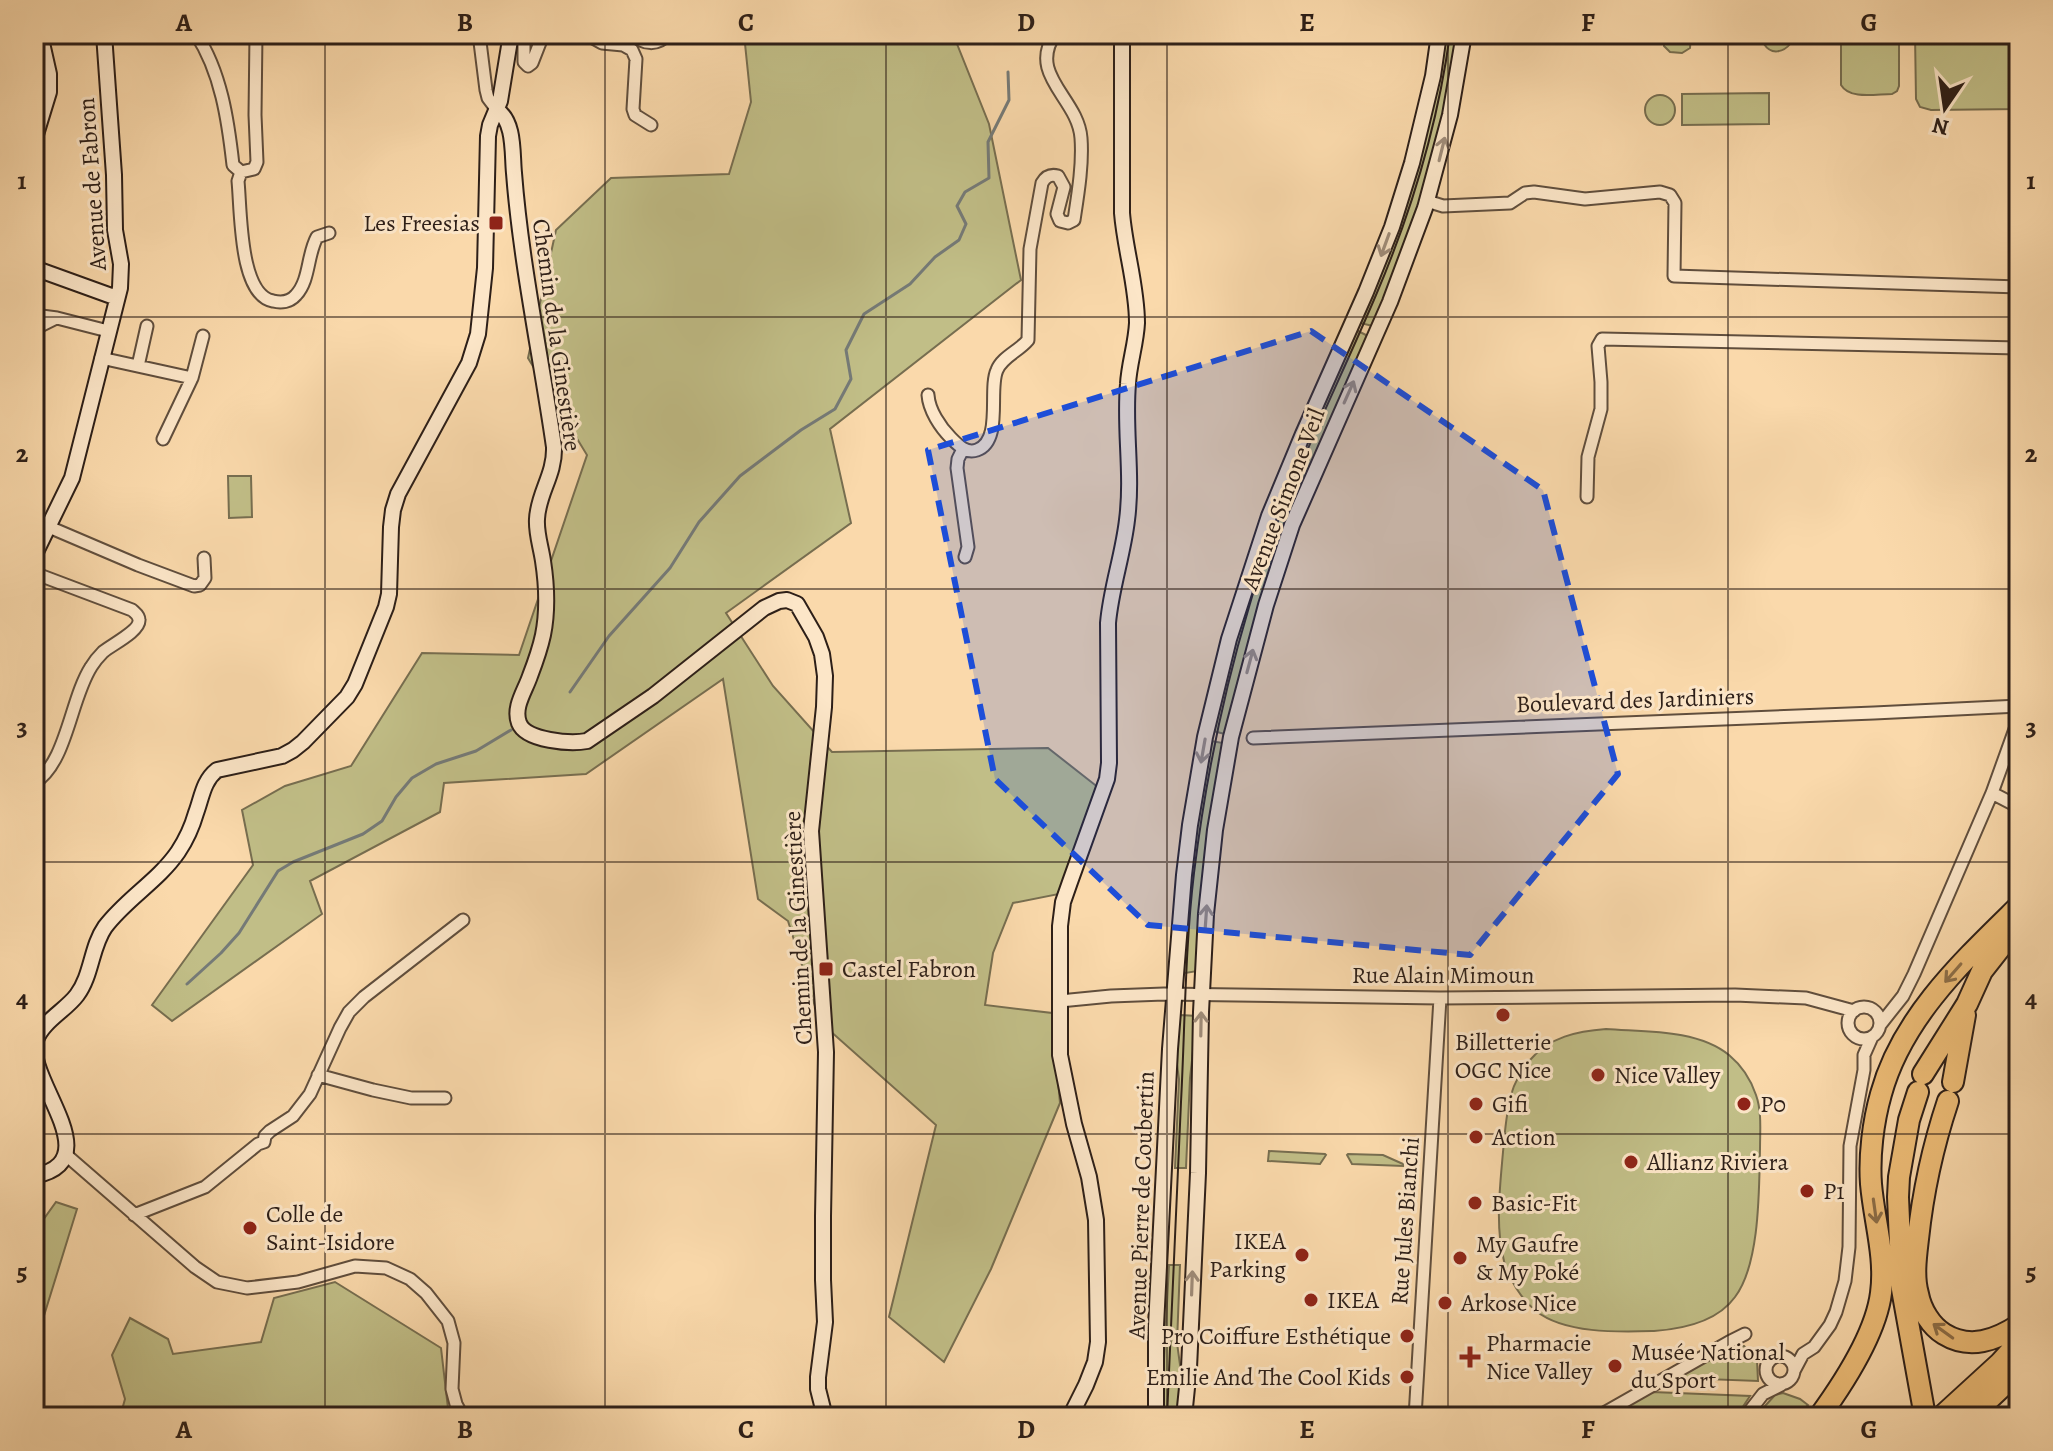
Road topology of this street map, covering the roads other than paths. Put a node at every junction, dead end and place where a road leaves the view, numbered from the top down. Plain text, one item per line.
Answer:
1 (40, 34) edge
2 (104, 34) edge
3 (196, 34) edge
4 (256, 34) edge
5 (479, 34) edge
6 (511, 34) edge
7 (524, 34) edge
8 (550, 34) edge
9 (586, 34) edge
10 (633, 34) edge
11 (668, 34) edge
12 (1055, 34) edge
13 (1122, 34) edge
14 (1439, 34) edge
15 (1464, 34) edge
16 (497, 110) junction
17 (651, 125) dead end
18 (34, 141) edge
19 (241, 172) junction
20 (1427, 201) junction
21 (329, 233) dead end
22 (36, 272) edge
23 (2019, 287) edge
24 (117, 298) junction
25 (34, 315) edge
26 (57, 318) junction
27 (147, 326) dead end
28 (34, 329) edge
29 (108, 331) junction
30 (203, 336) dead end
31 (2019, 348) edge
32 (101, 358) junction
33 (138, 366) junction
34 (192, 378) junction
35 (928, 395) dead end
36 (163, 439) dead end
37 (963, 449) junction
38 (1587, 497) dead end
39 (49, 527) junction
40 (34, 556) edge
41 (965, 557) dead end
42 (204, 558) dead end
43 (34, 573) edge
44 (2019, 706) edge
45 (2019, 718) edge
46 (1253, 738) dead end
47 (34, 783) edge
48 (1992, 793) junction
49 (2019, 807) edge
50 (2019, 895) edge
51 (463, 920) dead end
52 (2016, 923) edge
53 (1175, 995) junction
54 (1202, 995) junction
55 (1440, 998) junction
56 (1060, 1001) junction
57 (1898, 1004) junction
58 (1967, 1004) junction
59 (1826, 1005) junction
60 (1873, 1010) junction
61 (1854, 1011) junction
62 (1848, 1024) junction
63 (1880, 1025) junction
64 (1439, 1028) junction
65 (1452, 1033) dead end
66 (1855, 1036) junction
67 (1872, 1037) junction
68 (1864, 1055) junction
69 (318, 1075) junction
70 (445, 1098) dead end
71 (65, 1154) junction
72 (34, 1176) edge
73 (134, 1215) junction
74 (1745, 1334) dead end
75 (2018, 1335) edge
76 (1803, 1354) junction
77 (1782, 1356) junction
78 (1766, 1369) junction
79 (1794, 1371) junction
80 (2019, 1372) edge
81 (1781, 1384) junction
82 (1763, 1394) junction
83 (1932, 1414) edge
84 (1412, 1415) edge
85 (463, 1417) edge
86 (825, 1417) edge
87 (1070, 1417) edge
88 (1156, 1417) edge
89 (1184, 1417) edge
90 (1597, 1417) edge
91 (1745, 1417) edge
92 (1819, 1417) edge
93 (1970, 1417) edge

1 - 18 main road
2 - 24 main road, Avenue de Fabron
3 - 19 street
4 - 19 street
5 - 16 street
6 - 16 main road
7 - 8 street
9 - 17 street
10 - 11 street
12 - 37 street
13 - 56 main road
14 -> 53 main road, Avenue Simone Veil
20 -> 15 main road, Avenue Simone Veil
16 - 71 main road
16 - 86 main road, Chemin de la Ginestière
19 - 21 street
20 - 23 street
54 -> 20 main road, Avenue Simone Veil
22 - 24 main road
24 - 29 main road, Avenue de Fabron
25 - 26 street
26 - 28 street
26 - 29 street
27 - 33 street
29 - 32 main road, Avenue de Fabron
30 - 34 street
31 - 38 street
32 - 33 street
32 - 39 main road, Avenue de Fabron
33 - 34 street
34 - 36 street
35 - 37 street
37 - 41 street
39 - 40 main road, Avenue de Fabron
39 - 42 street
43 - 47 street
44 - 46 street, Boulevard des Jardiniers
45 - 48 street
48 - 49 street
48 - 57 street
50 - 52 highway
51 - 69 street
52 - 58 highway
52 -> 92 highway
53 - 54 street, Rue Alain Mimoun
53 - 56 street, Rue Alain Mimoun
53 - 88 main road, Avenue Pierre de Coubertin
54 - 55 street, Rue Alain Mimoun
89 -> 54 main road
55 - 59 street, Rue Alain Mimoun
55 - 64 street, Rue Jules Bianchi
56 - 87 main road
57 - 60 street
57 - 63 street
75 -> 58 highway
58 - 83 highway
59 - 61 street, Rue Alain Mimoun
59 - 62 street, Rue Alain Mimoun
60 - 61 street
60 - 63 street
61 - 62 street
62 - 66 street
63 - 67 street
64 - 65 street
64 - 84 street, Rue Jules Bianchi
66 - 67 street
66 - 68 street
67 - 68 street
68 - 76 street
69 - 70 street
69 - 73 street
71 - 72 main road
71 - 73 street
73 - 85 street
74 - 90 street
75 - 83 highway
76 - 77 street
76 - 79 street
77 - 78 street
77 - 79 street
78 - 81 street
78 - 82 street
79 - 81 street
80 - 93 highway
81 - 82 street
82 - 91 street

